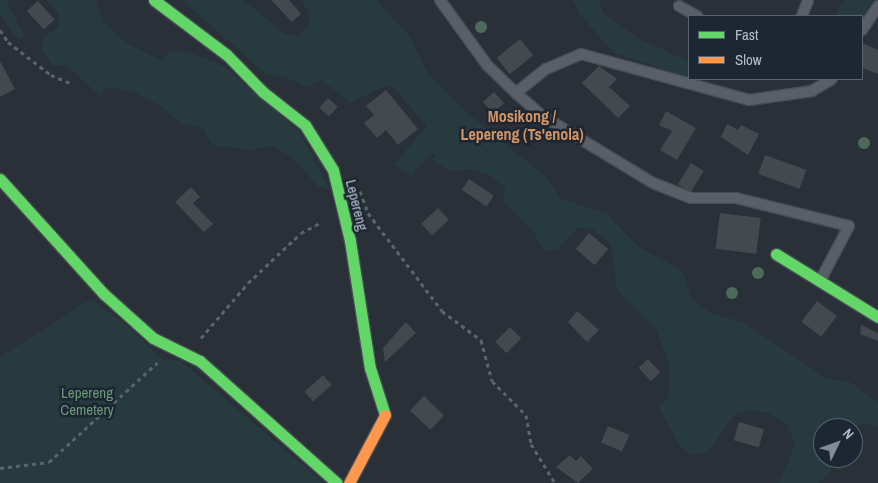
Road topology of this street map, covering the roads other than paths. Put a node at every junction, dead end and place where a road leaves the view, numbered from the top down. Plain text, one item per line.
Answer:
1 (154, 0) edge
2 (440, 0) edge
3 (808, 0) edge
4 (678, 6) dead end
5 (878, 6) edge
6 (695, 15) edge
7 (802, 15) edge
8 (863, 28) edge
9 (830, 80) edge
10 (516, 93) junction
11 (0, 179) edge
12 (776, 254) dead end
13 (819, 282) junction
14 (878, 317) edge
15 (337, 483) edge
16 (349, 483) edge

1 - 16 street, Lepereng
2 - 10 lane
3 - 7 lane
4 - 6 lane
5 - 8 lane
9 - 10 lane
10 - 13 lane
11 - 15 street
12 - 13 street
13 - 14 street

